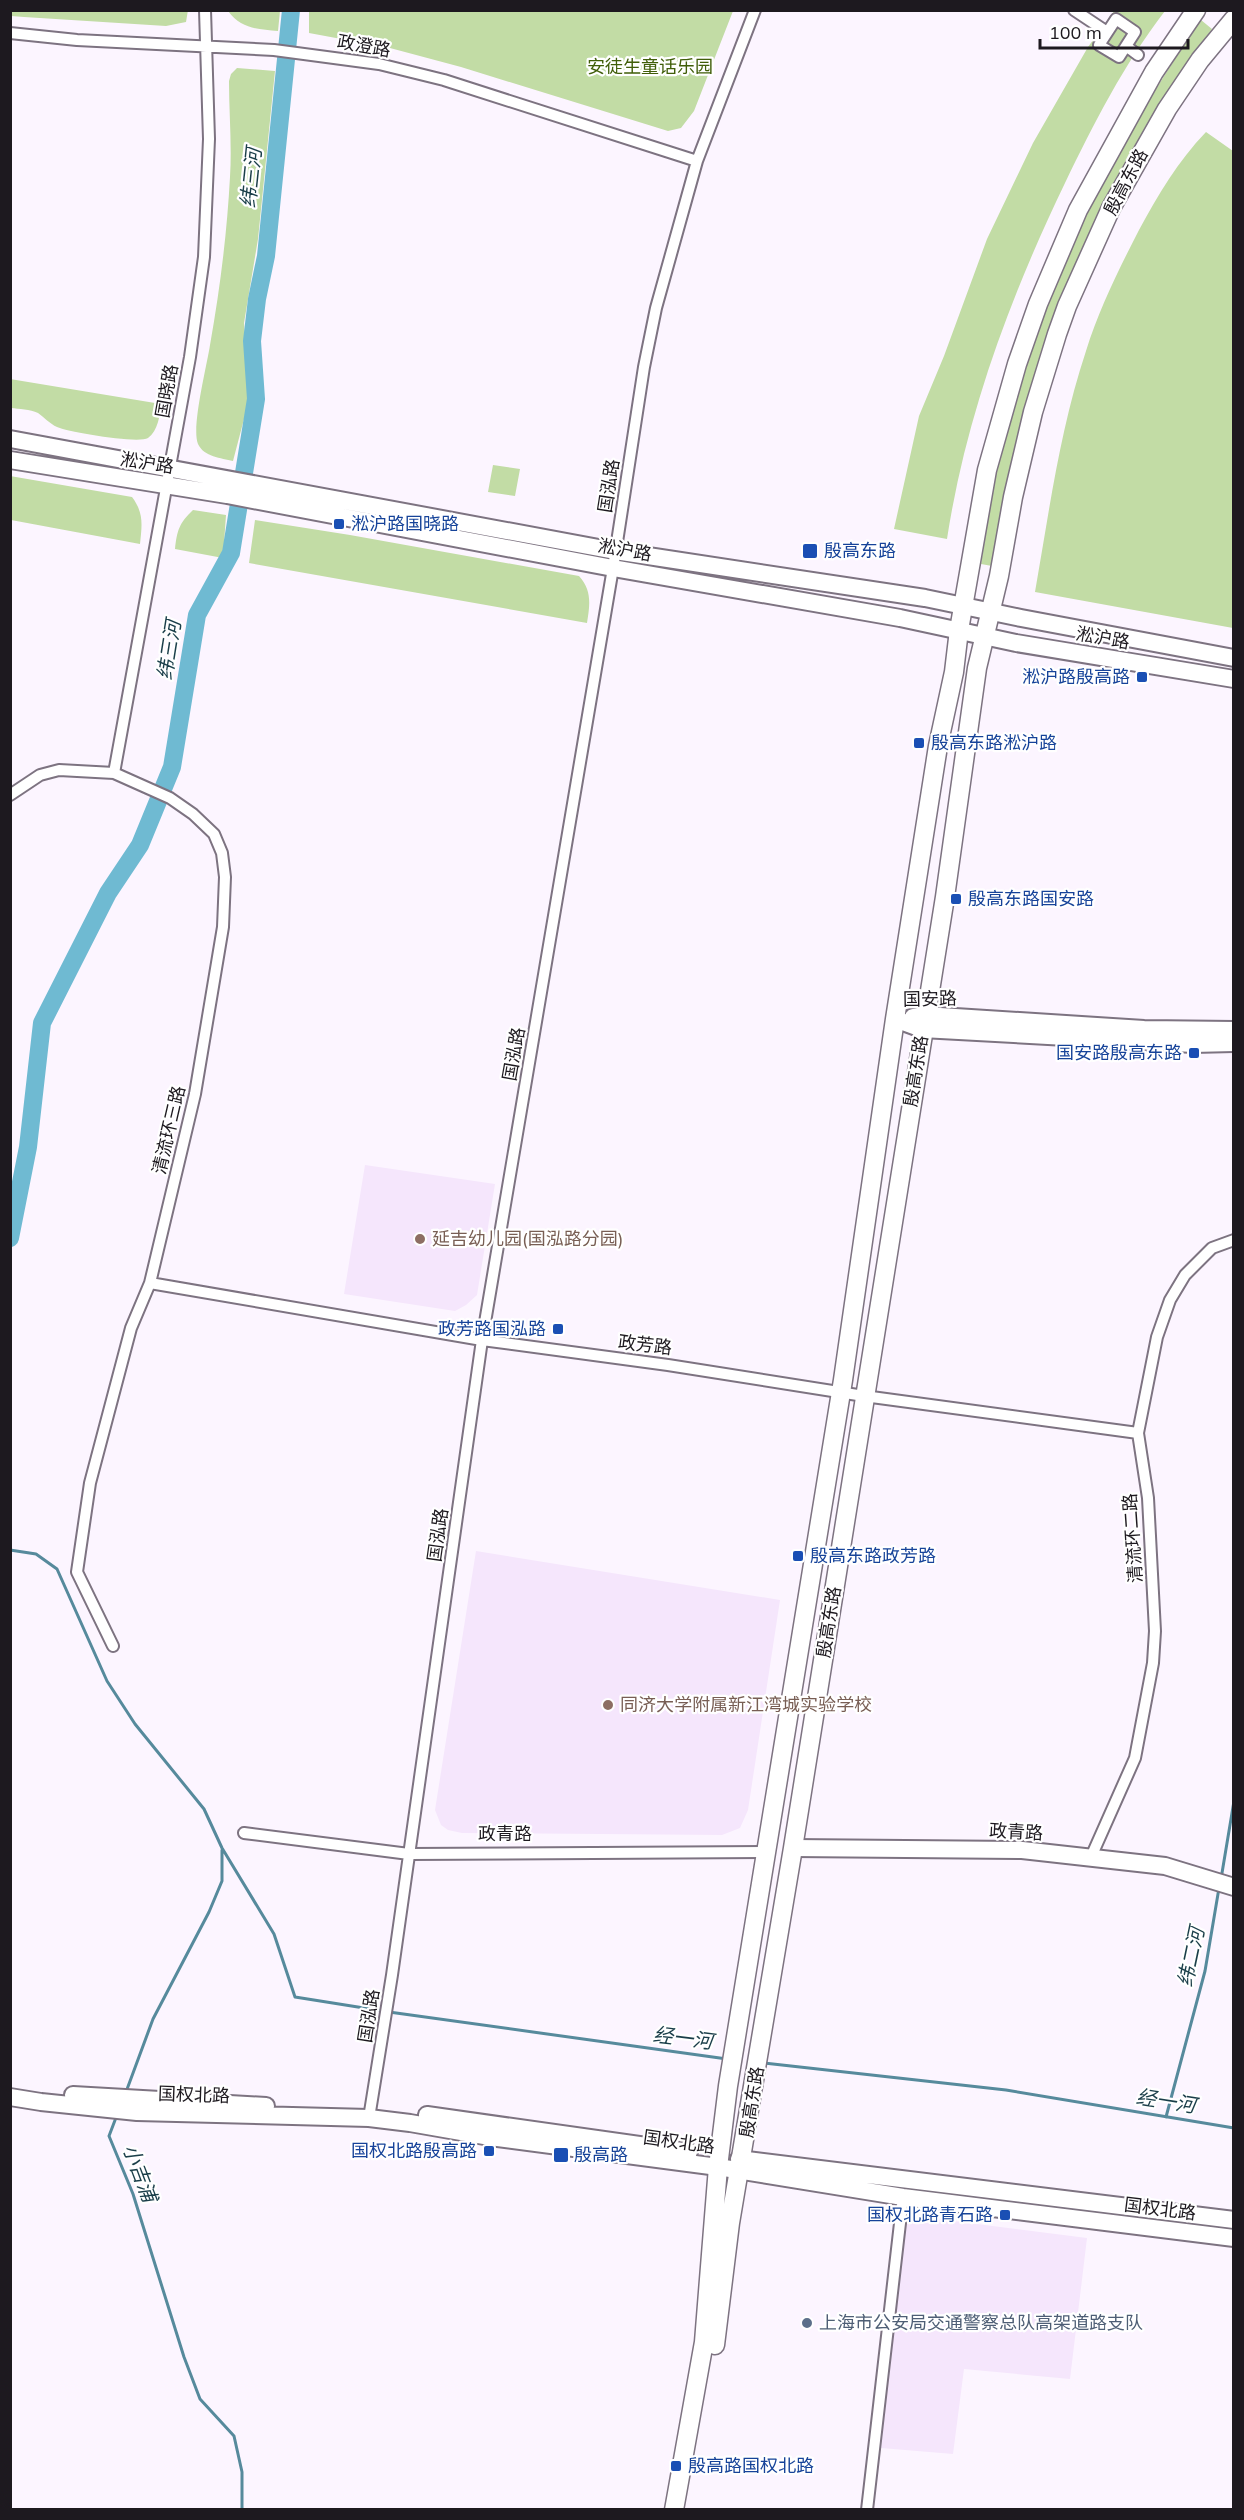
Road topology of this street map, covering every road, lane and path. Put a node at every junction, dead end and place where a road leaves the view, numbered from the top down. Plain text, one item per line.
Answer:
1 (205, 10) edge
2 (755, 10) edge
3 (1074, 10) edge
4 (1196, 10) edge
5 (1233, 19) edge
6 (1107, 32) junction
7 (10, 33) edge
8 (207, 46) junction
9 (1126, 46) junction
10 (1138, 54) dead end
11 (698, 161) junction
12 (10, 440) edge
13 (10, 460) edge
14 (170, 467) junction
15 (167, 485) junction
16 (229, 487) junction
17 (614, 560) junction
18 (963, 606) junction
19 (989, 612) junction
20 (958, 630) junction
21 (986, 636) junction
22 (1233, 658) edge
23 (1233, 679) edge
24 (114, 772) junction
25 (10, 795) edge
26 (895, 1019) junction
27 (923, 1022) junction
28 (1233, 1030) edge
29 (1233, 1043) edge
30 (1233, 1240) edge
31 (150, 1283) junction
32 (482, 1340) junction
33 (841, 1392) junction
34 (864, 1396) junction
35 (1138, 1433) junction
36 (113, 1646) dead end
37 (244, 1833) dead end
38 (793, 1848) junction
39 (768, 1852) junction
40 (409, 1854) junction
41 (1091, 1857) junction
42 (1233, 1887) edge
43 (10, 2085) edge
44 (10, 2097) edge
45 (102, 2104) junction
46 (370, 2114) junction
47 (718, 2162) junction
48 (741, 2165) junction
49 (903, 2197) junction
50 (1233, 2220) edge
51 (1233, 2238) edge
52 (674, 2510) edge
53 (686, 2510) edge
54 (867, 2510) edge

1 - 8 street, 国晓路
2 - 11 street, 国泓路
3 - 6 street
4 - 18 main road, 殷高东路
5 - 19 main road, 殷高东路
6 - 9 street
6 - 9 street
7 - 8 street, 政澄路
8 - 11 street, 政澄路
8 - 14 street, 国晓路
9 - 10 street
11 - 17 street, 国泓路
12 - 14 main road, 淞沪路
13 - 15 main road, 淞沪路
14 - 15 street, 国晓路
14 - 16 main road, 淞沪路
15 - 16 main road, 淞沪路
15 - 24 street, 国晓路
16 - 17 main road, 淞沪路
17 - 18 main road, 淞沪路
17 - 20 main road, 淞沪路
17 - 32 street, 国泓路
18 - 19 main road, 淞沪路
18 - 20 main road, 殷高东路
19 - 21 main road, 殷高东路
19 - 22 main road, 淞沪路
20 - 21 main road, 淞沪路
20 - 26 main road, 殷高东路
21 - 23 main road, 淞沪路
21 - 27 main road, 殷高东路
24 - 25 street, 清流环三路
24 - 31 street, 清流环三路
26 - 27 main road, 国安路
26 - 33 main road, 殷高东路
27 - 28 main road, 国安路
27 - 29 main road, 国安路
27 - 34 main road, 殷高东路
30 - 35 street, 清流环二路
31 - 32 street, 政芳路
31 - 36 street, 清流环三路
32 - 33 street, 政芳路
32 - 40 street, 国泓路
33 - 34 street, 政芳路
33 - 39 main road, 殷高东路
34 - 35 street, 政芳路
34 - 38 main road, 殷高东路
35 - 41 street, 清流环二路
37 - 40 street, 政青路
38 - 41 main road, 政青路
38 - 48 main road, 殷高东路
39 - 40 street, 政青路
39 - 47 main road, 殷高东路
40 - 46 street, 国泓路
41 - 42 main road, 政青路
43 - 45 main road, 国权北路
44 - 45 main road, 国权北路
45 - 46 main road, 国权北路
46 - 47 main road, 国权北路
47 - 48 main road, 国权北路
47 - 52 main road
48 - 49 main road, 国权北路
48 - 50 main road, 国权北路
48 - 53 main road
49 - 51 main road, 国权北路
49 - 54 street

